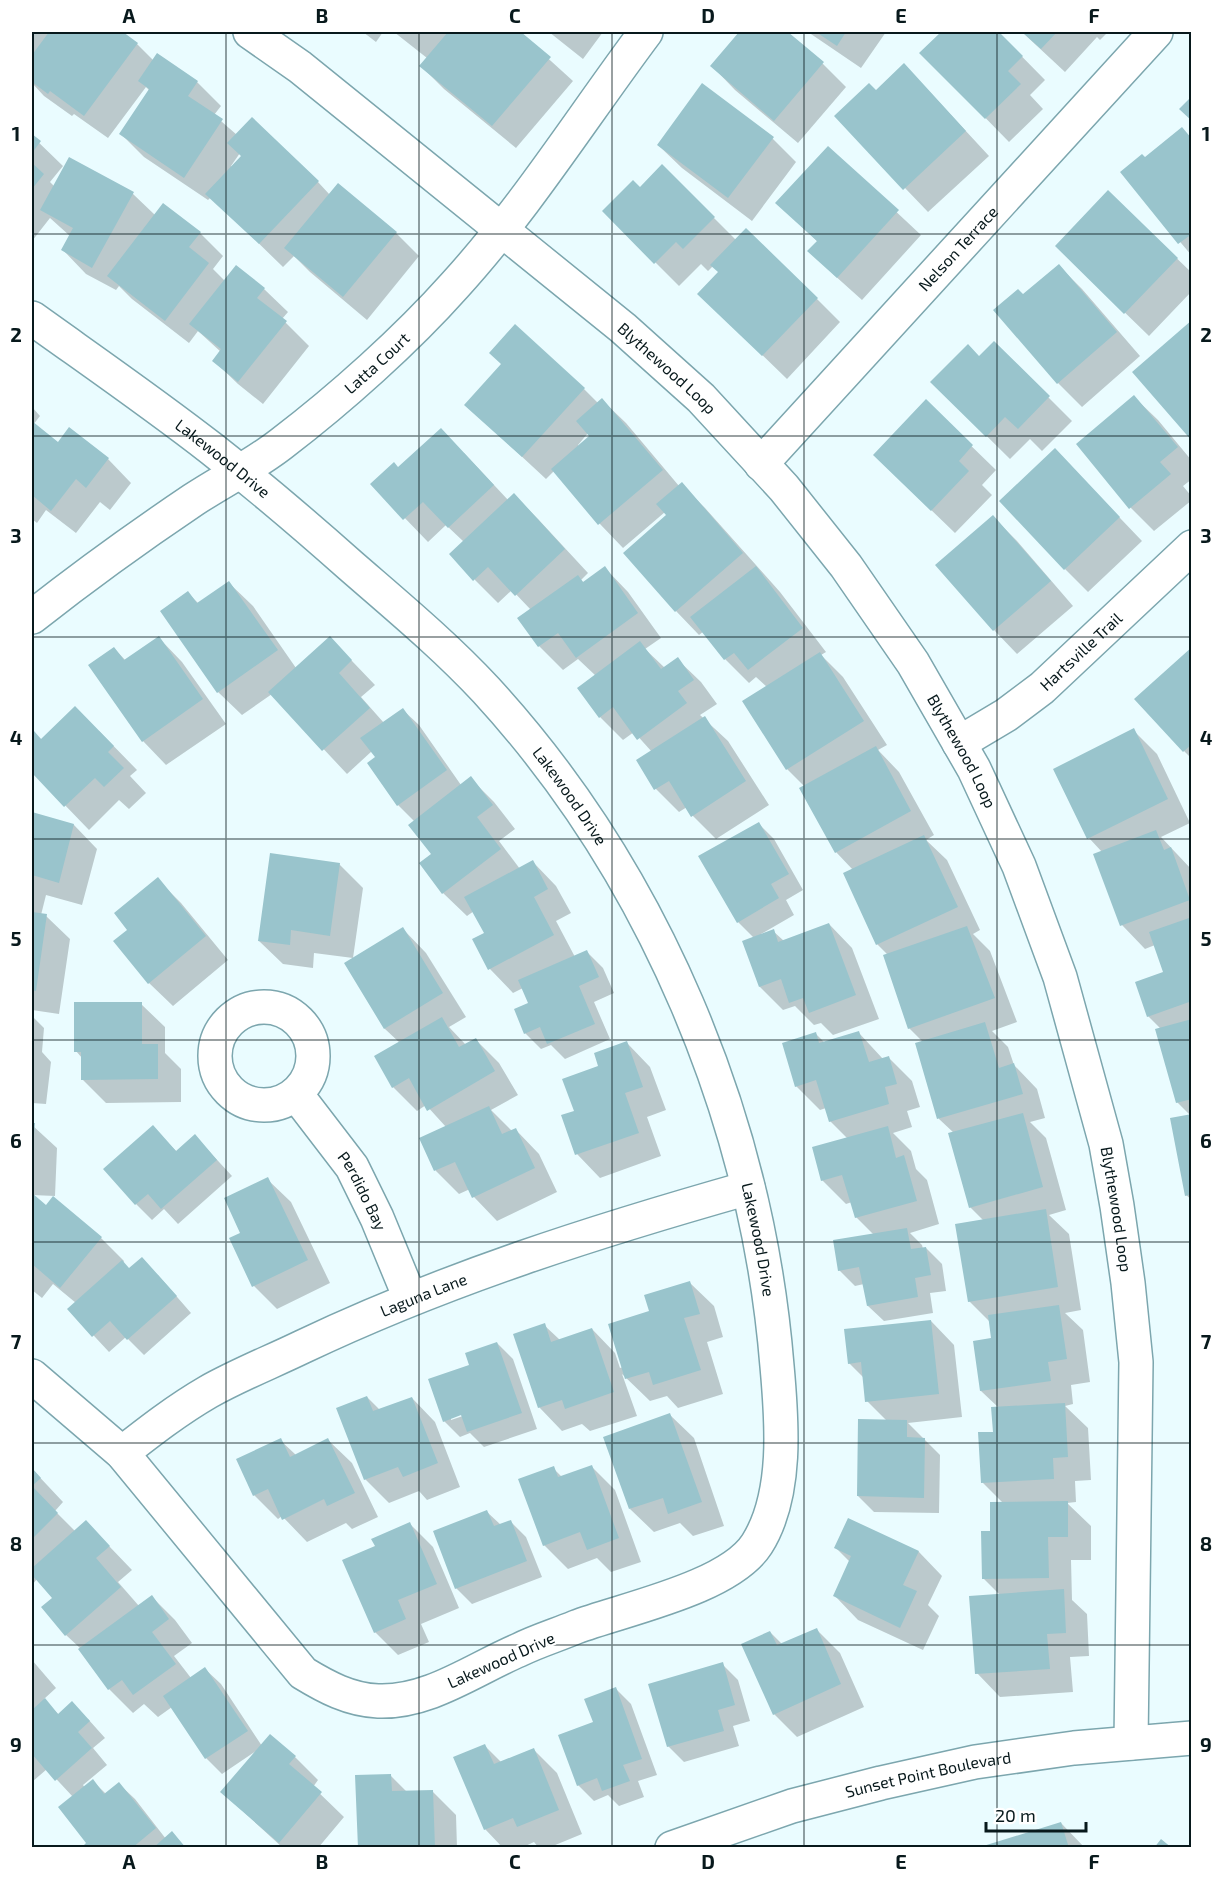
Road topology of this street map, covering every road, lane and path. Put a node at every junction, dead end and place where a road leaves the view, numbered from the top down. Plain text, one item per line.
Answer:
1 (250, 32) edge
2 (646, 32) edge
3 (1156, 32) edge
4 (501, 230) junction
5 (32, 318) edge
6 (761, 464) junction
7 (238, 471) junction
8 (1191, 547) edge
9 (32, 617) edge
10 (959, 743) junction
11 (296, 1094) dead end
12 (748, 1188) junction
13 (410, 1298) junction
14 (32, 1376) edge
15 (122, 1453) junction
16 (1191, 1738) edge
17 (1131, 1743) junction
18 (672, 1848) edge

1 - 4 street, Blythewood Loop
2 - 4 street, Latta Court
3 - 6 street, Nelson Terrace
4 - 6 street, Blythewood Loop
4 - 7 street, Latta Court
5 - 7 street, Lakewood Drive
6 - 10 street, Blythewood Loop
7 - 9 street, Latta Court
7 - 12 street, Lakewood Drive
8 - 10 street, Hartsville Trail
10 - 17 street, Blythewood Loop
11 - 13 street, Perdido Bay
12 - 13 street, Laguna Lane
12 - 15 street, Lakewood Drive
13 - 15 street, Laguna Lane
14 - 15 street, Lakewood Drive
16 - 17 street, Sunset Point Boulevard
17 - 18 street, Sunset Point Boulevard

